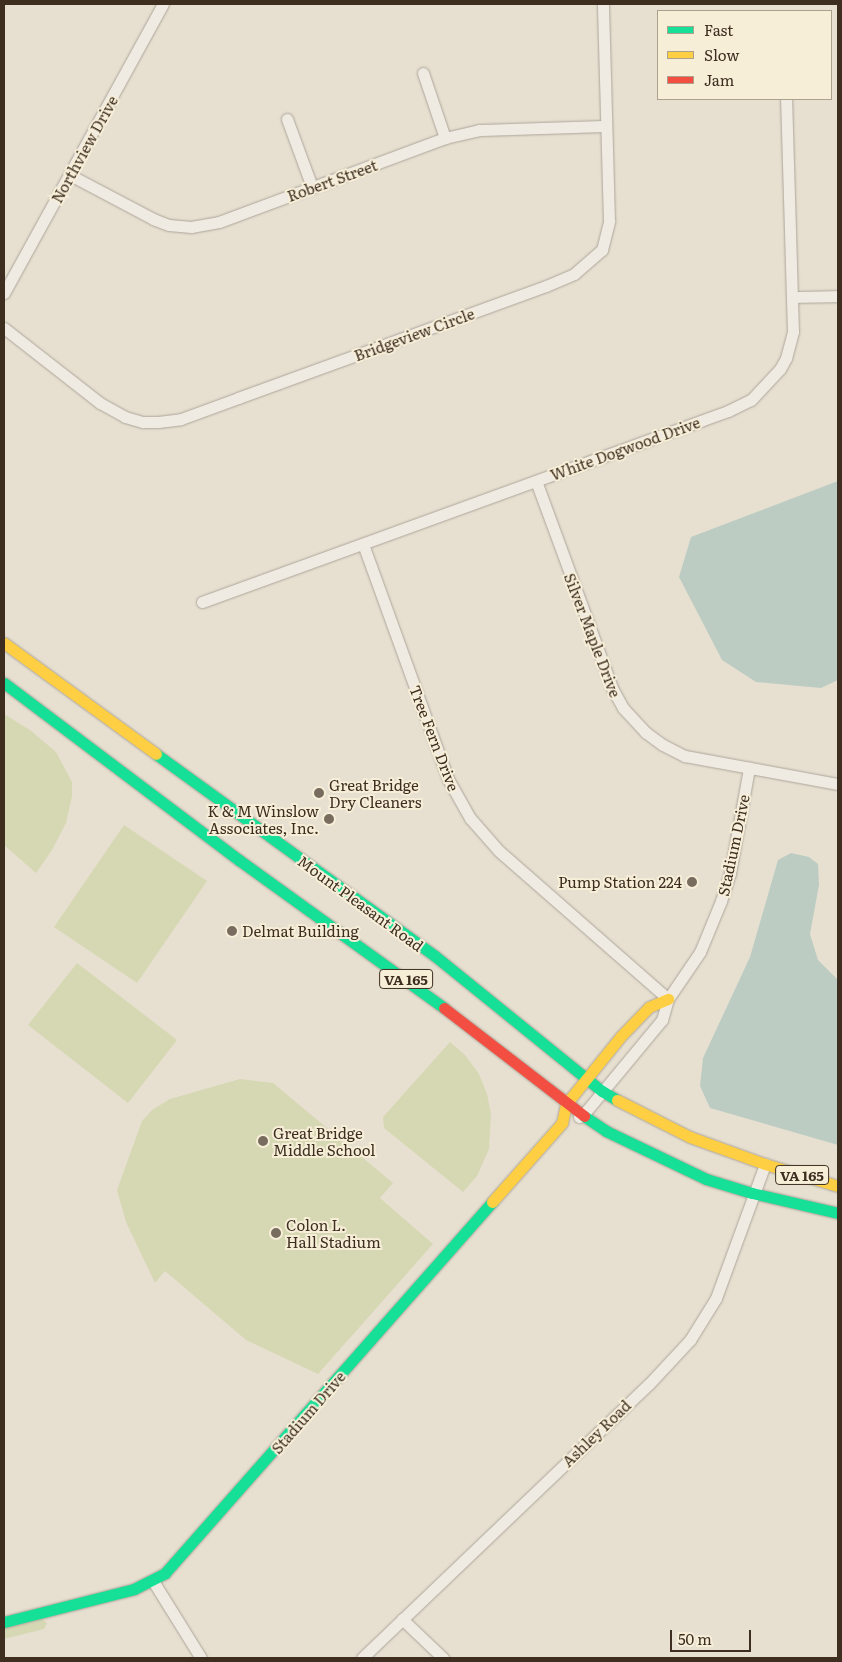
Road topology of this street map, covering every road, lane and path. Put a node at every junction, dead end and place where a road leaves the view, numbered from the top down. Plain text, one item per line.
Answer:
1 (163, 4) edge
2 (603, 4) edge
3 (423, 73) dead end
4 (786, 100) edge
5 (287, 119) dead end
6 (606, 126) junction
7 (445, 138) junction
8 (70, 175) junction
9 (312, 187) junction
10 (4, 293) edge
11 (838, 296) edge
12 (794, 297) junction
13 (4, 328) edge
14 (536, 481) junction
15 (363, 544) junction
16 (202, 602) dead end
17 (4, 644) edge
18 (4, 683) edge
19 (749, 768) junction
20 (838, 784) edge
21 (668, 999) junction
22 (586, 1079) junction
23 (602, 1091) junction
24 (566, 1104) junction
25 (583, 1116) junction
26 (562, 1123) junction
27 (765, 1164) junction
28 (838, 1186) edge
29 (752, 1194) junction
30 (838, 1213) edge
31 (153, 1581) junction
32 (402, 1620) junction
33 (4, 1622) edge
34 (201, 1658) edge
35 (362, 1658) edge
36 (443, 1658) edge

1 - 8 street, Northview Drive
2 - 6 street, Bridgeview Circle
3 - 7 street
4 - 12 street, White Dogwood Drive
5 - 9 street
6 - 7 street, Robert Street
6 - 13 street, Bridgeview Circle
7 - 9 street, Robert Street
8 - 9 street, Robert Street
8 - 10 street, Northview Drive
11 - 12 street
12 - 14 street, White Dogwood Drive
14 - 15 street, White Dogwood Drive
14 - 19 street, Silver Maple Drive
15 - 16 street, White Dogwood Drive
15 - 21 street, Tree Fern Drive
17 - 22 main road, Mount Pleasant Road / VA 165
18 - 24 main road, VA 165
19 - 20 street, Silver Maple Drive
19 - 21 street, Stadium Drive
21 - 22 main road, Stadium Drive
21 - 23 street, Stadium Drive
22 - 23 main road, Mount Pleasant Road / VA 165
22 - 24 main road, Stadium Drive
23 - 25 street, Stadium Drive
23 - 27 main road, Mount Pleasant Road / VA 165
24 - 25 main road, VA 165
24 - 26 main road, Stadium Drive
25 - 26 street
25 - 29 main road, VA 165
26 - 31 main road, Stadium Drive
27 - 28 main road, Mount Pleasant Road / VA 165
27 - 29 street, Ashley Road
29 - 30 main road, VA 165
29 - 32 street, Ashley Road
31 - 33 main road, Stadium Drive
31 - 34 street
32 - 35 street, Ashley Road
32 - 36 street

